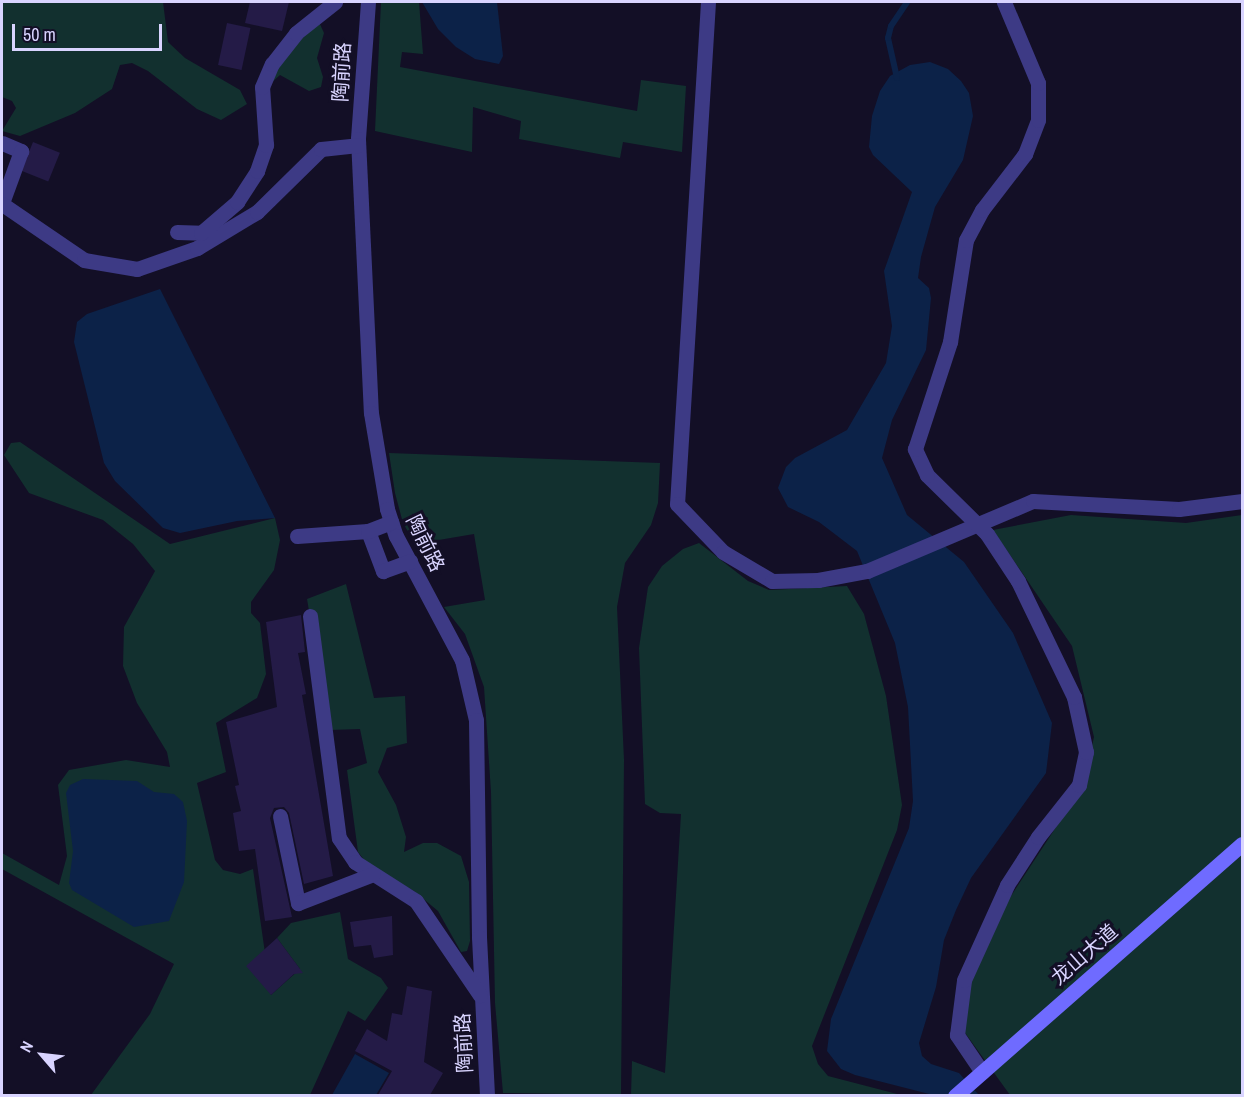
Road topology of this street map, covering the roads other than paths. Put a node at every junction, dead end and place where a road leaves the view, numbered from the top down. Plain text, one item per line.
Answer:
1 (335, 2) edge
2 (368, 2) edge
3 (708, 2) edge
4 (1004, 2) edge
5 (2, 143) edge
6 (358, 145) junction
7 (2, 204) edge
8 (177, 232) dead end
9 (195, 241) junction
10 (1242, 501) edge
11 (391, 522) junction
12 (972, 527) junction
13 (368, 531) junction
14 (297, 536) dead end
15 (410, 561) junction
16 (310, 616) dead end
17 (280, 816) dead end
18 (1242, 844) edge
19 (373, 874) junction
20 (481, 998) junction
21 (981, 1072) junction
22 (487, 1095) edge
23 (955, 1095) edge

1 - 9 street
2 - 6 street, 陶前路
3 - 12 street
4 - 12 street
5 - 7 street
6 - 9 street
6 - 11 street, 陶前路
7 - 9 street
8 - 9 street
10 - 12 street
11 - 13 street
11 - 15 street, 陶前路
12 - 21 street
13 - 14 street
13 - 15 street
15 - 20 street, 陶前路
16 - 19 street
17 - 19 street
18 - 21 main road, 龙山大道
19 - 20 street
20 - 22 street, 陶前路
21 - 23 main road, 龙山大道

